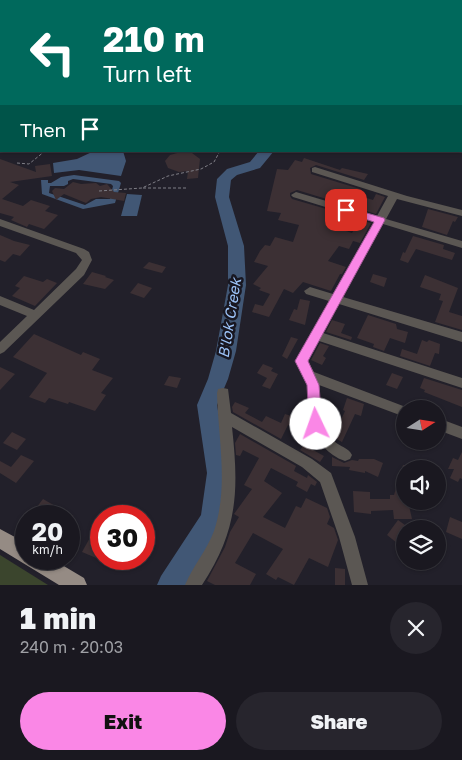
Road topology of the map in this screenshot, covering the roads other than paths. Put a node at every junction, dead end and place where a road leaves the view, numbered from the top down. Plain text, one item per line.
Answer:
1 (304, 0) edge
2 (310, 0) edge
3 (315, 170) dead end
4 (296, 195) dead end
5 (394, 195) junction
6 (462, 213) edge
7 (380, 220) junction
8 (0, 222) edge
9 (462, 245) edge
10 (310, 291) dead end
11 (337, 299) junction
12 (0, 300) edge
13 (35, 315) junction
14 (315, 335) junction
15 (462, 337) edge
16 (0, 348) edge
17 (309, 376) junction
18 (462, 383) edge
19 (223, 393) dead end
20 (396, 408) edge
21 (224, 416) junction
22 (446, 427) edge
23 (462, 433) edge
24 (345, 455) dead end
25 (0, 538) edge
26 (15, 547) edge
27 (52, 570) edge
28 (77, 585) edge
29 (193, 585) edge
30 (360, 585) edge

1 - 2 street
3 - 5 street
4 - 7 street
5 - 6 street
5 - 7 street
7 - 9 street
7 - 11 street
8 - 13 street
10 - 11 street
11 - 14 street
11 - 15 street
12 - 13 street
13 - 16 street
14 - 17 street
14 - 18 street
17 - 20 street
17 - 24 street
19 - 21 street
21 - 29 street
21 - 30 street
22 - 23 street
25 - 26 main road
27 - 28 main road

